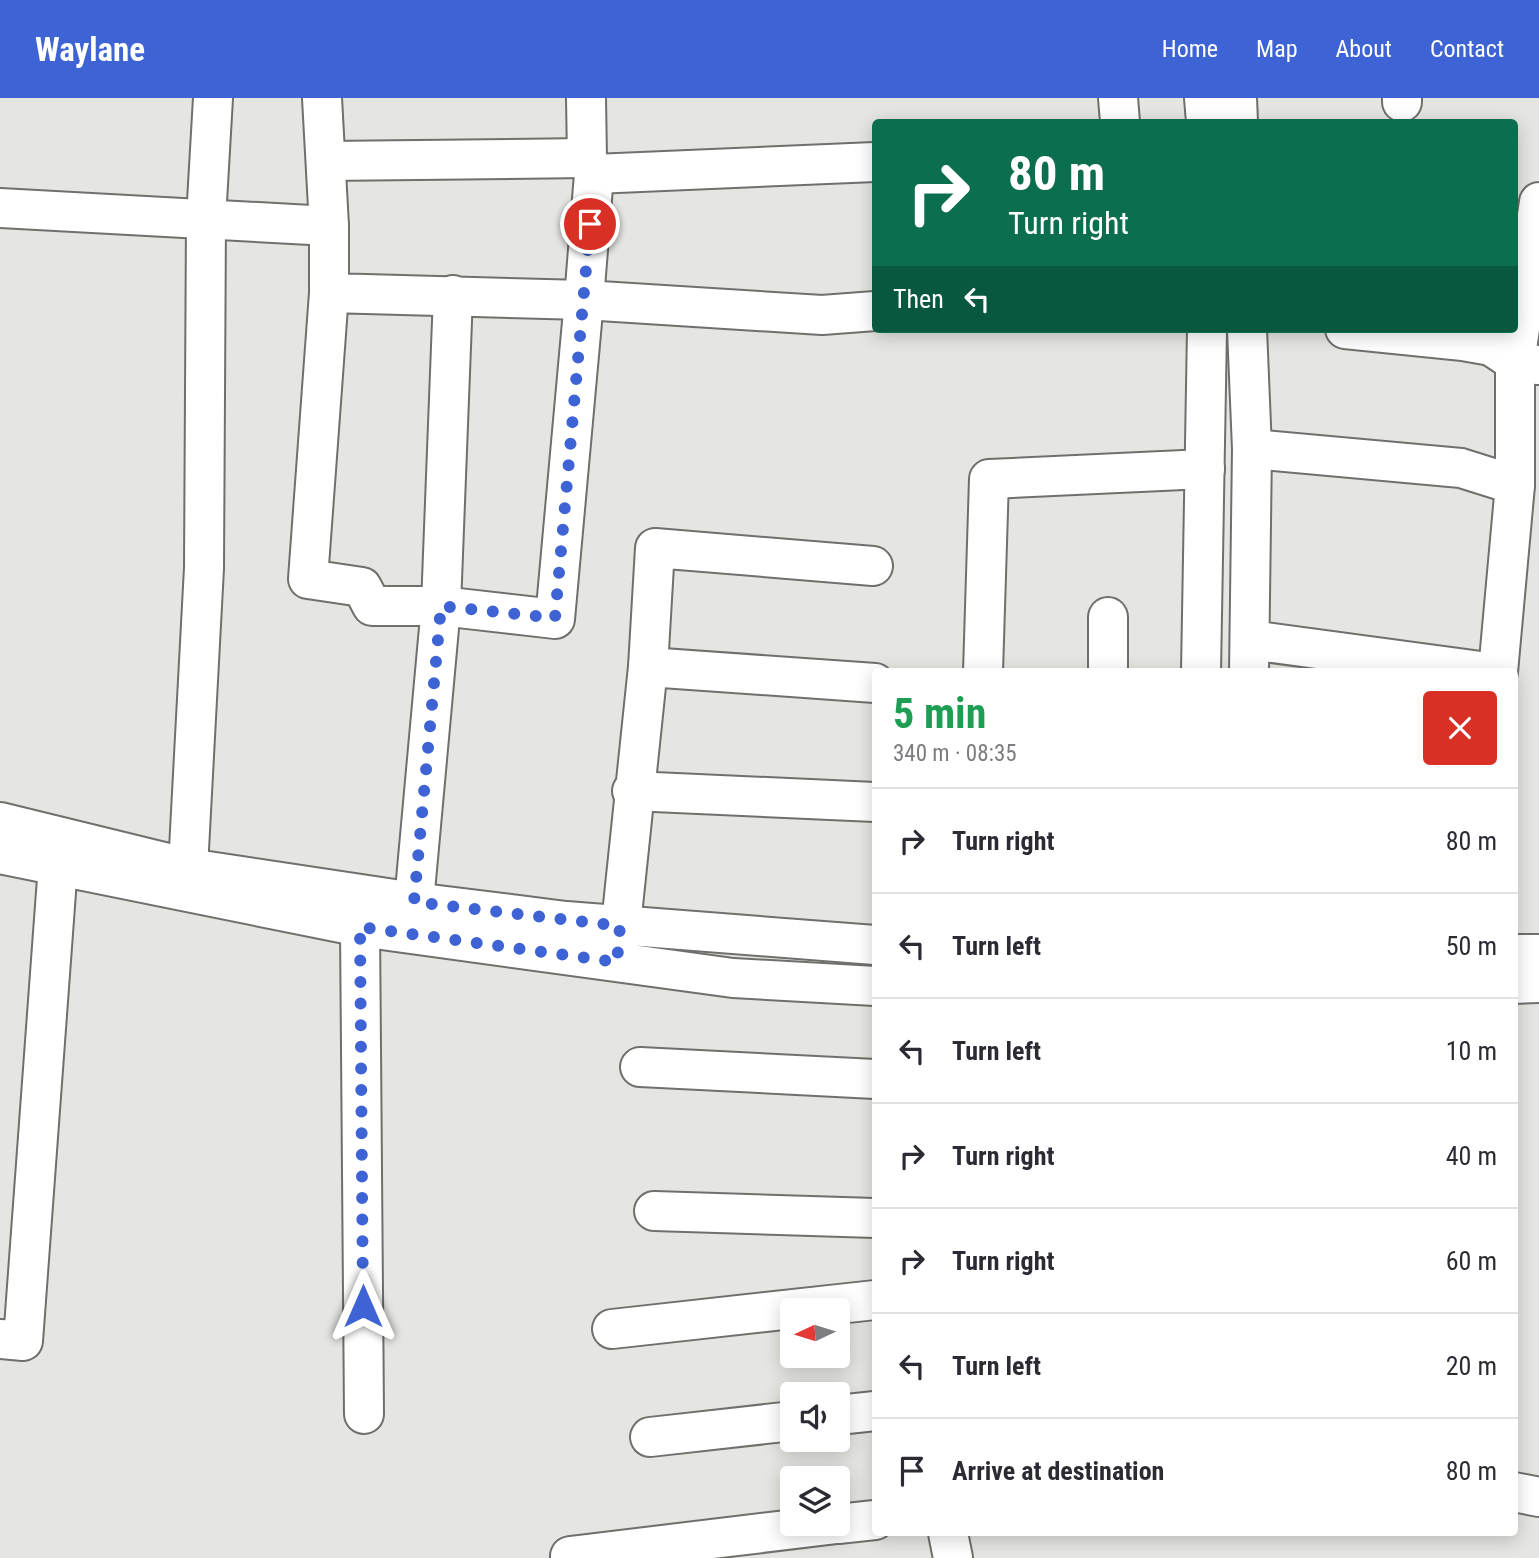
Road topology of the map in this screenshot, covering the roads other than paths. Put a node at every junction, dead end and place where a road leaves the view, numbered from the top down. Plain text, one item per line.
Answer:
1 (213, 98) edge
2 (322, 98) edge
3 (586, 98) edge
4 (1118, 98) edge
5 (1204, 98) edge
6 (1237, 98) edge
7 (1120, 119) edge
8 (1206, 119) edge
9 (1238, 119) edge
10 (326, 161) junction
11 (872, 162) edge
12 (591, 166) junction
13 (0, 208) edge
14 (1532, 217) edge
15 (205, 219) junction
16 (329, 226) junction
17 (329, 293) junction
18 (453, 295) junction
19 (584, 300) junction
20 (872, 311) edge
21 (1207, 333) edge
22 (1252, 333) edge
23 (1381, 333) edge
24 (1527, 363) edge
25 (1252, 449) junction
26 (1205, 469) junction
27 (1515, 485) junction
28 (873, 566) dead end
29 (441, 606) junction
30 (1108, 617) dead end
31 (1250, 656) edge
32 (648, 667) junction
33 (983, 668) edge
34 (1108, 668) edge
35 (1201, 668) edge
36 (1429, 668) edge
37 (1499, 668) edge
38 (872, 683) edge
39 (632, 791) junction
40 (872, 802) edge
41 (0, 822) edge
42 (0, 854) edge
43 (58, 865) junction
44 (188, 868) junction
45 (414, 902) junction
46 (360, 927) junction
47 (618, 944) junction
48 (872, 946) edge
49 (1518, 954) edge
50 (1539, 954) edge
51 (1539, 983) edge
52 (1518, 984) edge
53 (872, 986) edge
54 (640, 1067) dead end
55 (872, 1079) edge
56 (654, 1211) dead end
57 (872, 1218) edge
58 (872, 1300) edge
59 (612, 1329) dead end
60 (0, 1339) edge
61 (872, 1411) edge
62 (364, 1414) dead end
63 (850, 1414) edge
64 (780, 1422) edge
65 (650, 1437) dead end
66 (1518, 1493) edge
67 (1539, 1497) edge
68 (872, 1520) edge
69 (850, 1523) edge
70 (780, 1534) edge
71 (949, 1536) edge
72 (689, 1550) edge
73 (570, 1556) dead end
74 (953, 1558) edge

1 - 15 street
2 - 10 street
3 - 12 street
4 - 7 street
5 - 8 street
6 - 9 street
10 - 12 street
10 - 16 street
11 - 12 street
12 - 19 street
13 - 15 street
14 - 24 street
15 - 16 street
15 - 44 street
16 - 17 street
17 - 18 street
17 - 29 street
18 - 19 street
18 - 29 street
19 - 20 street
19 - 29 street
21 - 26 street
22 - 25 street
23 - 24 street
24 - 27 street
25 - 27 street
25 - 31 street
26 - 33 street
26 - 35 street
27 - 37 street
28 - 32 street
29 - 45 street
30 - 34 street
31 - 36 street
32 - 38 street
32 - 39 street
39 - 40 street
39 - 47 street
41 - 44 street
42 - 43 street
43 - 46 street
43 - 60 street
44 - 45 street
45 - 47 street
46 - 47 street
46 - 62 street
47 - 48 street
47 - 53 street
49 - 50 street
51 - 52 street
54 - 55 street
56 - 57 street
58 - 59 street
61 - 63 street
64 - 65 street
66 - 67 street
68 - 69 street
70 - 72 street
71 - 74 street
72 - 73 street

